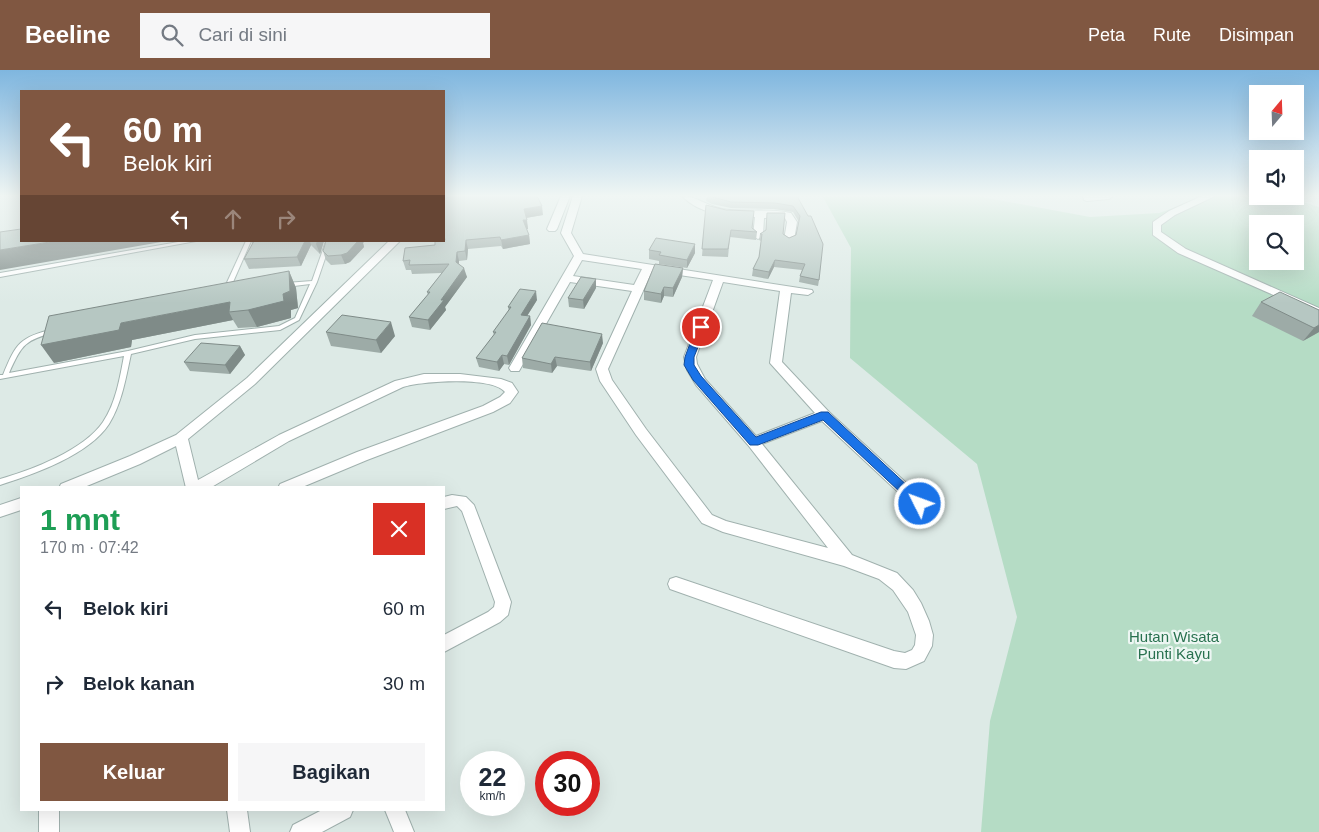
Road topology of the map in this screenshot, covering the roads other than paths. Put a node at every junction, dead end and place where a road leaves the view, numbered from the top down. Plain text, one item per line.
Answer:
1 (566, 232) edge
2 (758, 232) edge
3 (790, 232) edge
4 (1156, 232) edge
5 (758, 236) edge
6 (789, 240) edge
7 (188, 242) edge
8 (249, 242) edge
9 (329, 242) edge
10 (394, 242) edge
11 (579, 256) junction
12 (648, 267) junction
13 (0, 275) edge
14 (718, 277) junction
15 (568, 278) junction
16 (314, 282) junction
17 (284, 286) edge
18 (637, 289) junction
19 (786, 289) junction
20 (235, 291) edge
21 (808, 292) dead end
22 (1319, 312) edge
23 (59, 330) edge
24 (128, 353) junction
25 (515, 368) dead end
26 (2, 376) edge
27 (824, 415) junction
28 (182, 438) junction
29 (754, 442) junction
30 (0, 482) edge
31 (71, 486) edge
32 (193, 486) edge
33 (205, 486) edge
34 (290, 486) edge
35 (445, 503) edge
36 (20, 504) edge
37 (0, 511) edge
38 (932, 515) dead end
39 (846, 560) junction
40 (676, 584) dead end
41 (445, 643) edge
42 (49, 811) edge
43 (237, 811) edge
44 (341, 811) edge
45 (395, 811) edge
46 (49, 832) edge
47 (240, 832) edge
48 (300, 832) edge
49 (404, 832) edge

1 - 11 street
2 - 5 street
3 - 6 street
4 - 22 street
7 - 13 lane
8 - 20 lane
9 - 16 lane
10 - 28 street
11 - 12 street
11 - 15 street
12 - 14 street
12 - 18 street
14 - 19 street
14 - 29 street
15 - 18 street
15 - 25 street
16 - 17 lane
16 - 24 lane
18 - 39 street
19 - 21 street
19 - 27 street
23 - 26 lane
24 - 26 lane
24 - 30 lane
27 - 29 street
27 - 38 street
28 - 31 street
28 - 32 street
29 - 39 street
33 - 34 street
35 - 41 street
36 - 37 street
39 - 40 street
42 - 46 street
43 - 47 street
44 - 48 street
45 - 49 street

